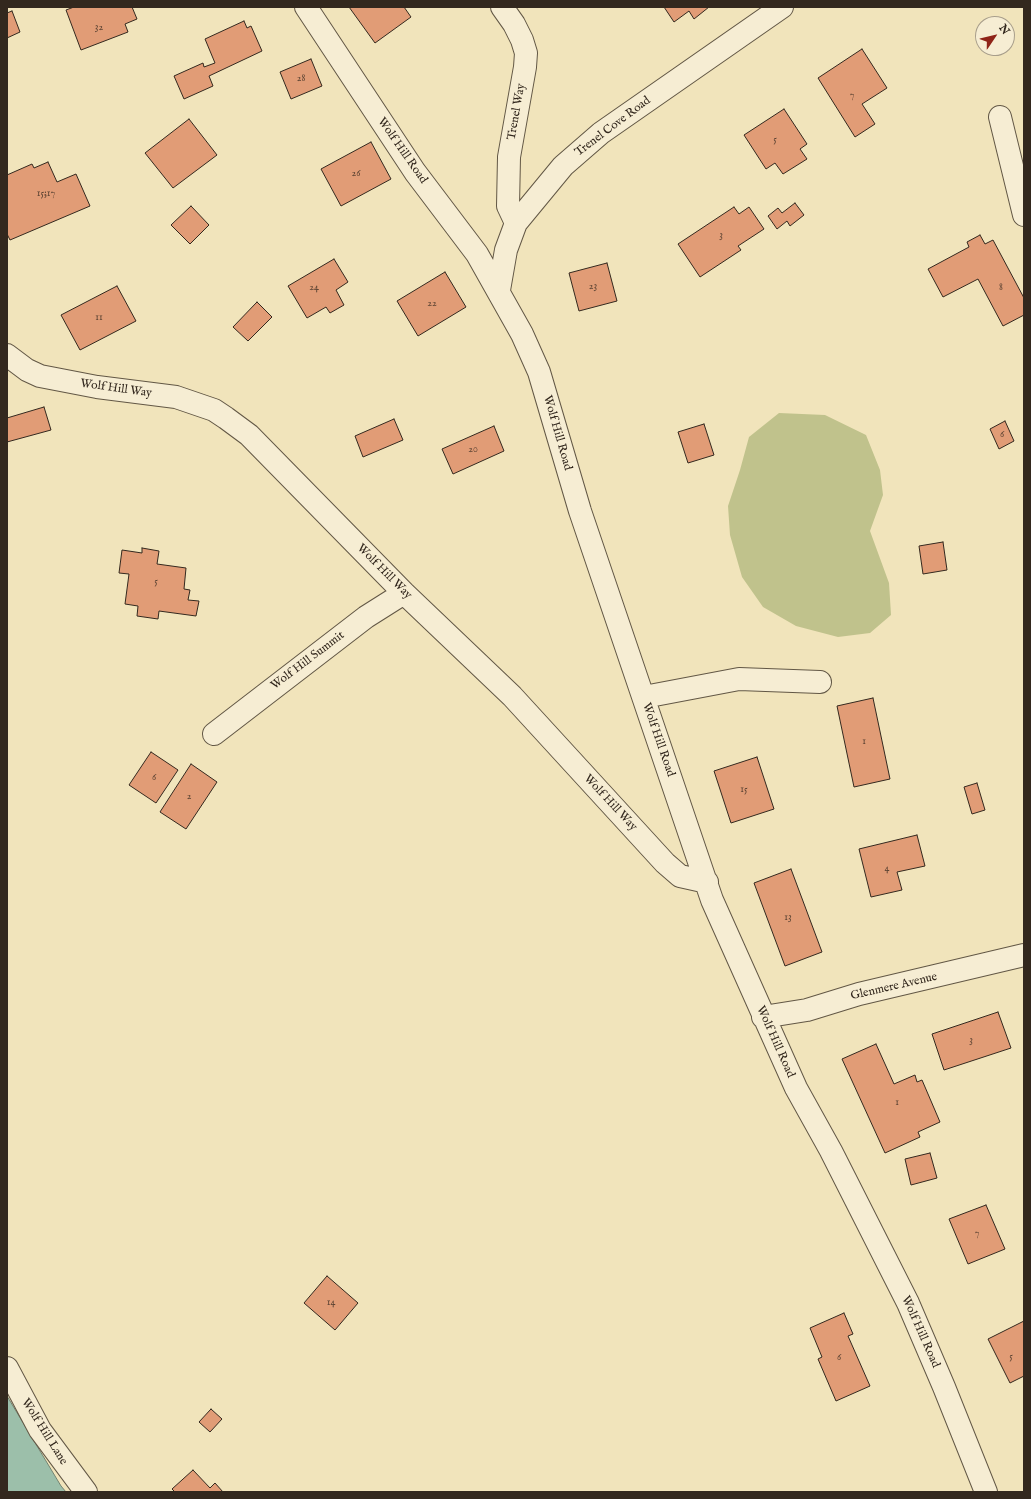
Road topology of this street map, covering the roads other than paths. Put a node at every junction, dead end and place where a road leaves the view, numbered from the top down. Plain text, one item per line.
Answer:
1 (306, 7) edge
2 (502, 7) edge
3 (782, 7) edge
4 (1000, 117) dead end
5 (1024, 215) edge
6 (516, 223) junction
7 (499, 290) junction
8 (7, 355) edge
9 (404, 593) junction
10 (820, 682) dead end
11 (644, 697) junction
12 (214, 734) dead end
13 (707, 882) junction
14 (1024, 955) edge
15 (763, 1017) junction
16 (7, 1368) edge
17 (86, 1492) edge
18 (986, 1492) edge

1 - 7 street, Wolf Hill Road
2 - 6 street, Trenel Way
3 - 6 street, Trenel Cove Road
4 - 5 street
6 - 7 street, Trenel Cove Road
7 - 11 street, Wolf Hill Road
8 - 9 street, Wolf Hill Way
9 - 12 street, Wolf Hill Summit
9 - 13 street, Wolf Hill Way
10 - 11 street
11 - 13 street, Wolf Hill Road
13 - 15 street, Wolf Hill Road
14 - 15 street, Glenmere Avenue
15 - 18 street, Wolf Hill Road
16 - 17 street, Wolf Hill Lane

